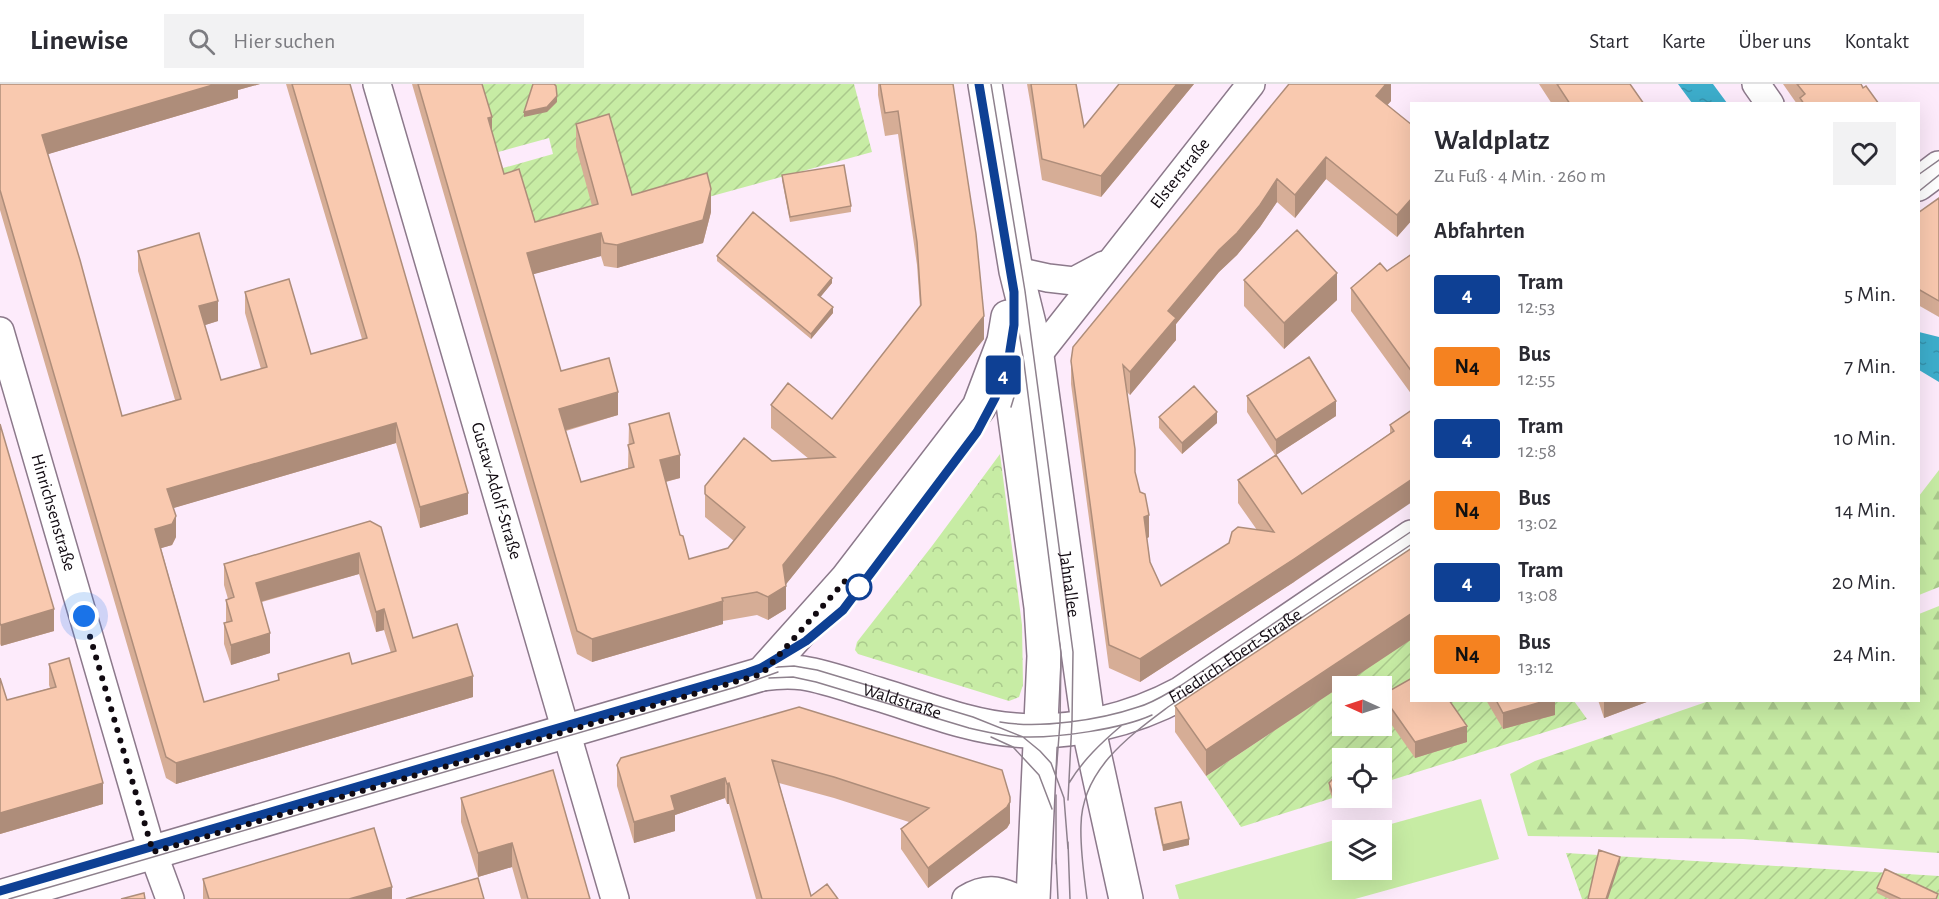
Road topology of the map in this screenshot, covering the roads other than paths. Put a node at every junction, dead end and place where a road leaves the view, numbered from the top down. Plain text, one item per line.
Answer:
1 (377, 84) edge
2 (985, 84) edge
3 (1251, 84) edge
4 (1756, 84) edge
5 (1769, 102) edge
6 (1939, 168) edge
7 (1920, 182) edge
8 (1111, 262) junction
9 (1016, 270) junction
10 (0, 331) edge
11 (1037, 356) junction
12 (1410, 538) edge
13 (762, 674) junction
14 (1088, 726) junction
15 (567, 731) junction
16 (1041, 731) junction
17 (153, 852) junction
18 (0, 897) edge
19 (170, 899) edge
20 (615, 899) edge
21 (966, 899) edge
22 (1018, 899) edge
23 (1033, 899) edge
24 (1126, 899) edge

1 - 15 street, Gustav-Adolf-Straße
2 - 9 main road, Jahnallee
3 - 8 street, Elsterstraße
4 - 5 street
6 - 7 main road
8 - 9 street, Elsterstraße
8 - 11 street, Elsterstraße
9 - 11 main road, Jahnallee
9 - 13 main road
9 - 16 main road, Jahnallee
10 - 17 street, Hinrichsenstraße
11 - 14 main road, Jahnallee
12 - 14 main road, Friedrich-Ebert-Straße
13 - 15 main road, Waldstraße
13 - 16 main road, Waldstraße
14 - 16 main road, Friedrich-Ebert-Straße
14 - 24 main road, Jahnallee
15 - 17 main road, Waldstraße
15 - 20 street, Gustav-Adolf-Straße
16 - 23 main road, Jahnallee
17 - 18 main road, Waldstraße
17 - 19 street, Hinrichsenstraße
21 - 22 street

